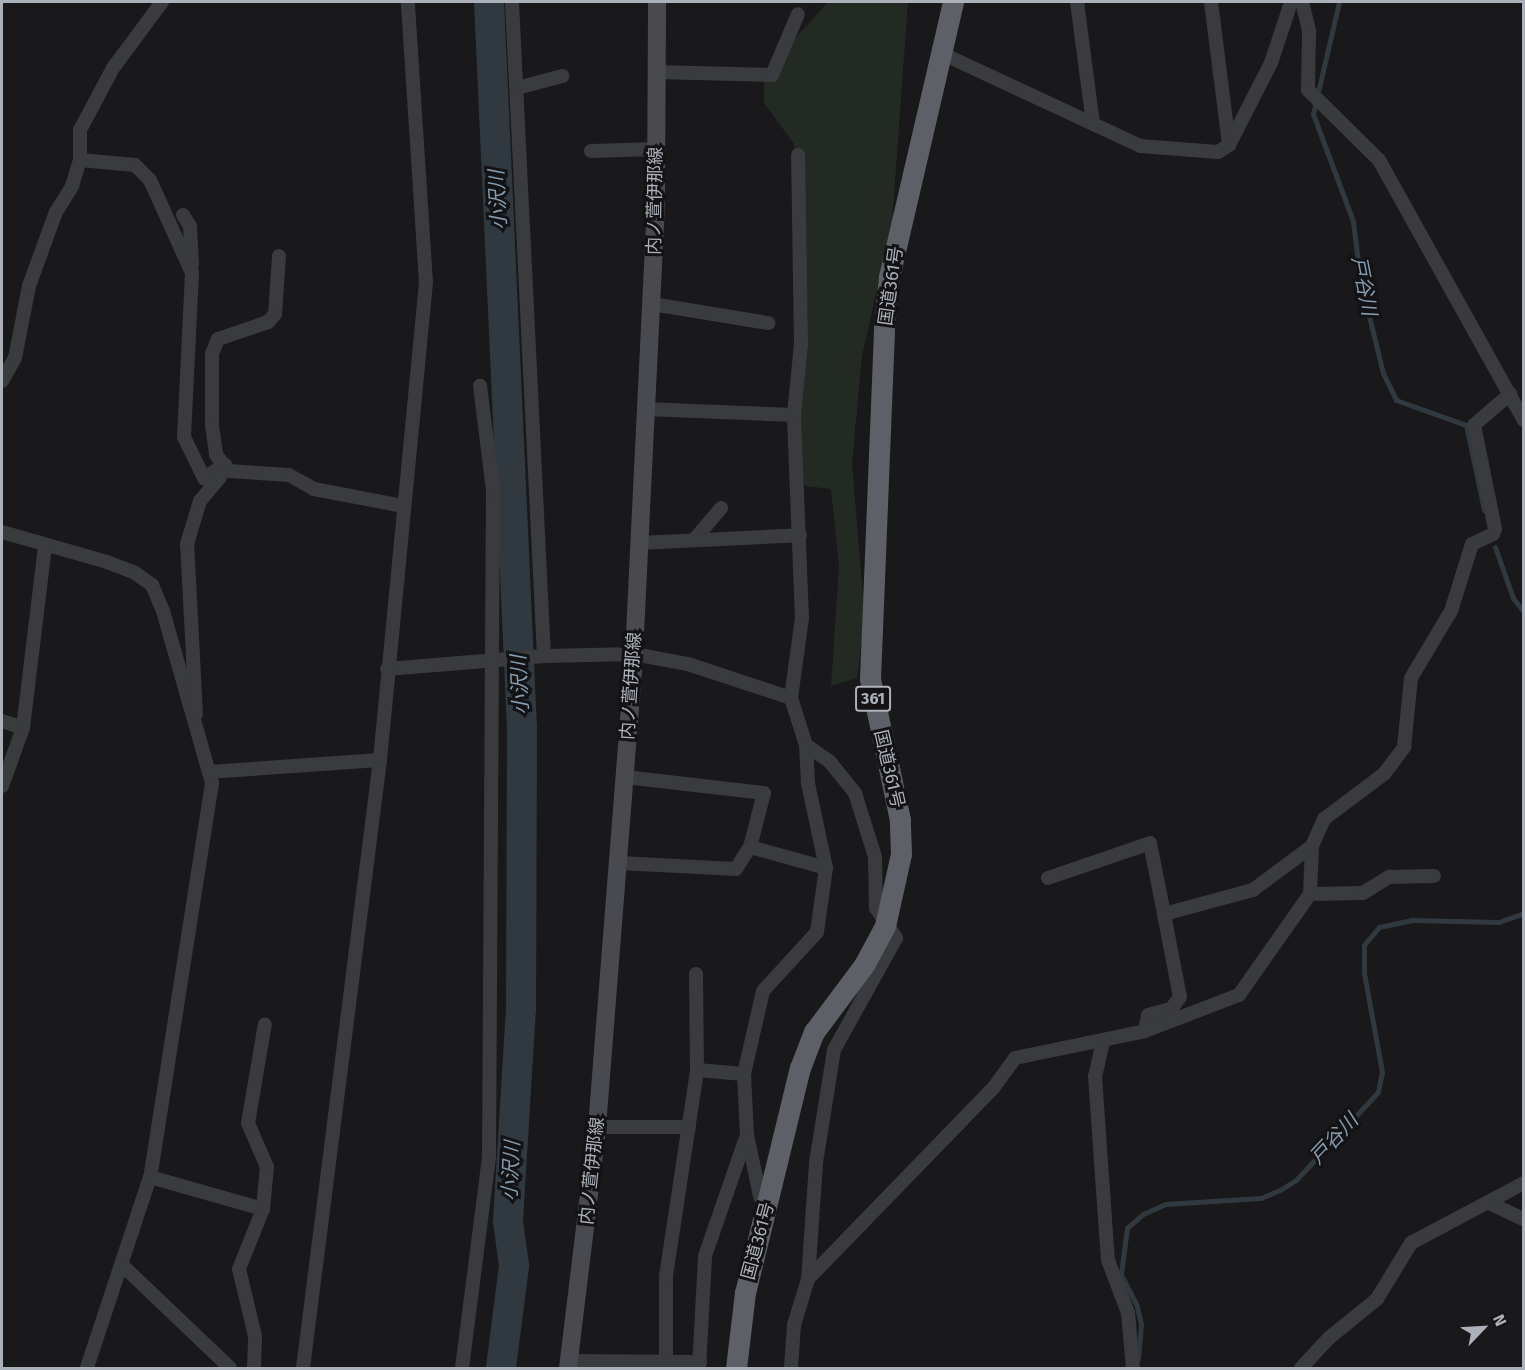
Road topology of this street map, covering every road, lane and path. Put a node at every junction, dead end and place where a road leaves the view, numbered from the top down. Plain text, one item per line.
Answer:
1 (162, 2) edge
2 (408, 2) edge
3 (512, 2) edge
4 (657, 2) edge
5 (953, 2) edge
6 (1077, 2) edge
7 (1211, 2) edge
8 (1291, 2) edge
9 (1302, 2) edge
10 (798, 14) dead end
11 (940, 53) junction
12 (656, 72) junction
13 (562, 76) dead end
14 (518, 88) junction
15 (1093, 124) junction
16 (1229, 146) junction
17 (656, 149) junction
18 (591, 150) dead end
19 (798, 155) dead end
20 (80, 160) junction
21 (183, 215) dead end
22 (279, 256) dead end
23 (192, 273) junction
24 (652, 304) junction
25 (768, 323) dead end
26 (2, 381) edge
27 (480, 386) dead end
28 (1510, 394) junction
29 (644, 409) junction
30 (794, 415) junction
31 (1524, 420) edge
32 (227, 468) junction
33 (403, 506) junction
34 (721, 508) dead end
35 (2, 532) edge
36 (800, 535) junction
37 (694, 540) junction
38 (639, 543) junction
39 (45, 547) junction
40 (634, 654) junction
41 (542, 657) junction
42 (489, 661) junction
43 (387, 669) junction
44 (790, 698) junction
45 (2, 721) edge
46 (196, 721) junction
47 (23, 729) junction
48 (806, 745) junction
49 (380, 760) junction
50 (209, 772) junction
51 (625, 777) junction
52 (2, 786) edge
53 (1312, 846) junction
54 (750, 847) junction
55 (619, 863) junction
56 (826, 868) junction
57 (1434, 876) dead end
58 (1048, 878) dead end
59 (1310, 894) junction
60 (1164, 914) junction
61 (885, 926) junction
62 (696, 974) dead end
63 (264, 1024) dead end
64 (1145, 1031) junction
65 (1103, 1042) junction
66 (698, 1070) junction
67 (744, 1074) junction
68 (597, 1127) junction
69 (689, 1127) junction
70 (747, 1135) junction
71 (150, 1177) junction
72 (1524, 1183) edge
73 (1489, 1203) junction
74 (767, 1206) junction
75 (263, 1209) junction
76 (1524, 1219) edge
77 (122, 1265) junction
78 (808, 1279) junction
79 (666, 1359) junction
80 (569, 1365) edge
81 (700, 1365) edge
82 (87, 1368) edge
83 (230, 1368) edge
84 (254, 1368) edge
85 (303, 1368) edge
86 (462, 1368) edge
87 (736, 1368) edge
88 (791, 1368) edge
89 (1132, 1368) edge
90 (1302, 1368) edge

1 - 20 street
2 - 33 street
3 - 14 street
4 - 12 main road, 内ノ萱伊那線
5 - 11 highway, 国道361号 / 361
6 - 15 street
7 - 16 street
8 - 16 street
9 - 28 street
10 - 12 street
11 - 15 street
11 - 61 highway, 国道361号 / 361
12 - 17 main road, 内ノ萱伊那線
13 - 14 street
14 - 41 street
15 - 16 street
17 - 18 street
17 - 24 main road, 内ノ萱伊那線
19 - 30 street
20 - 23 street
20 - 26 street
21 - 23 street
22 - 32 street
23 - 32 street
24 - 25 street
24 - 29 main road, 内ノ萱伊那線
27 - 42 street
28 - 31 street
28 - 53 street
29 - 30 street
29 - 38 main road, 内ノ萱伊那線
30 - 36 street
32 - 33 street
32 - 46 street
33 - 43 street
34 - 37 street
35 - 39 street
36 - 37 street
36 - 44 street
37 - 38 street
38 - 40 main road, 内ノ萱伊那線
39 - 46 street
39 - 47 street
40 - 41 street
40 - 44 street
40 - 51 main road, 内ノ萱伊那線
41 - 42 street
42 - 43 street
42 - 86 street
43 - 49 street
44 - 48 street
45 - 47 street
46 - 50 street
47 - 52 street
48 - 56 street
48 - 61 street
49 - 50 street
49 - 85 street
50 - 71 street
51 - 54 street
51 - 55 main road, 内ノ萱伊那線
53 - 59 street
53 - 60 street
54 - 55 street
54 - 56 street
55 - 68 main road, 内ノ萱伊那線
56 - 67 street
57 - 59 street
58 - 60 street
59 - 64 street
60 - 64 street
61 - 74 highway, 国道361号 / 361
61 - 78 street
62 - 66 street
63 - 75 street
64 - 65 street
65 - 78 street
65 - 89 street
66 - 67 street
66 - 69 street
67 - 70 street
68 - 69 street
68 - 80 main road, 内ノ萱伊那線
69 - 79 street
70 - 74 street
70 - 81 street
71 - 75 street
71 - 77 street
72 - 73 street
73 - 76 street
73 - 90 street
74 - 87 highway, 国道361号 / 361
75 - 84 street
77 - 82 street
77 - 83 street
78 - 88 street
79 - 80 street
79 - 81 street

